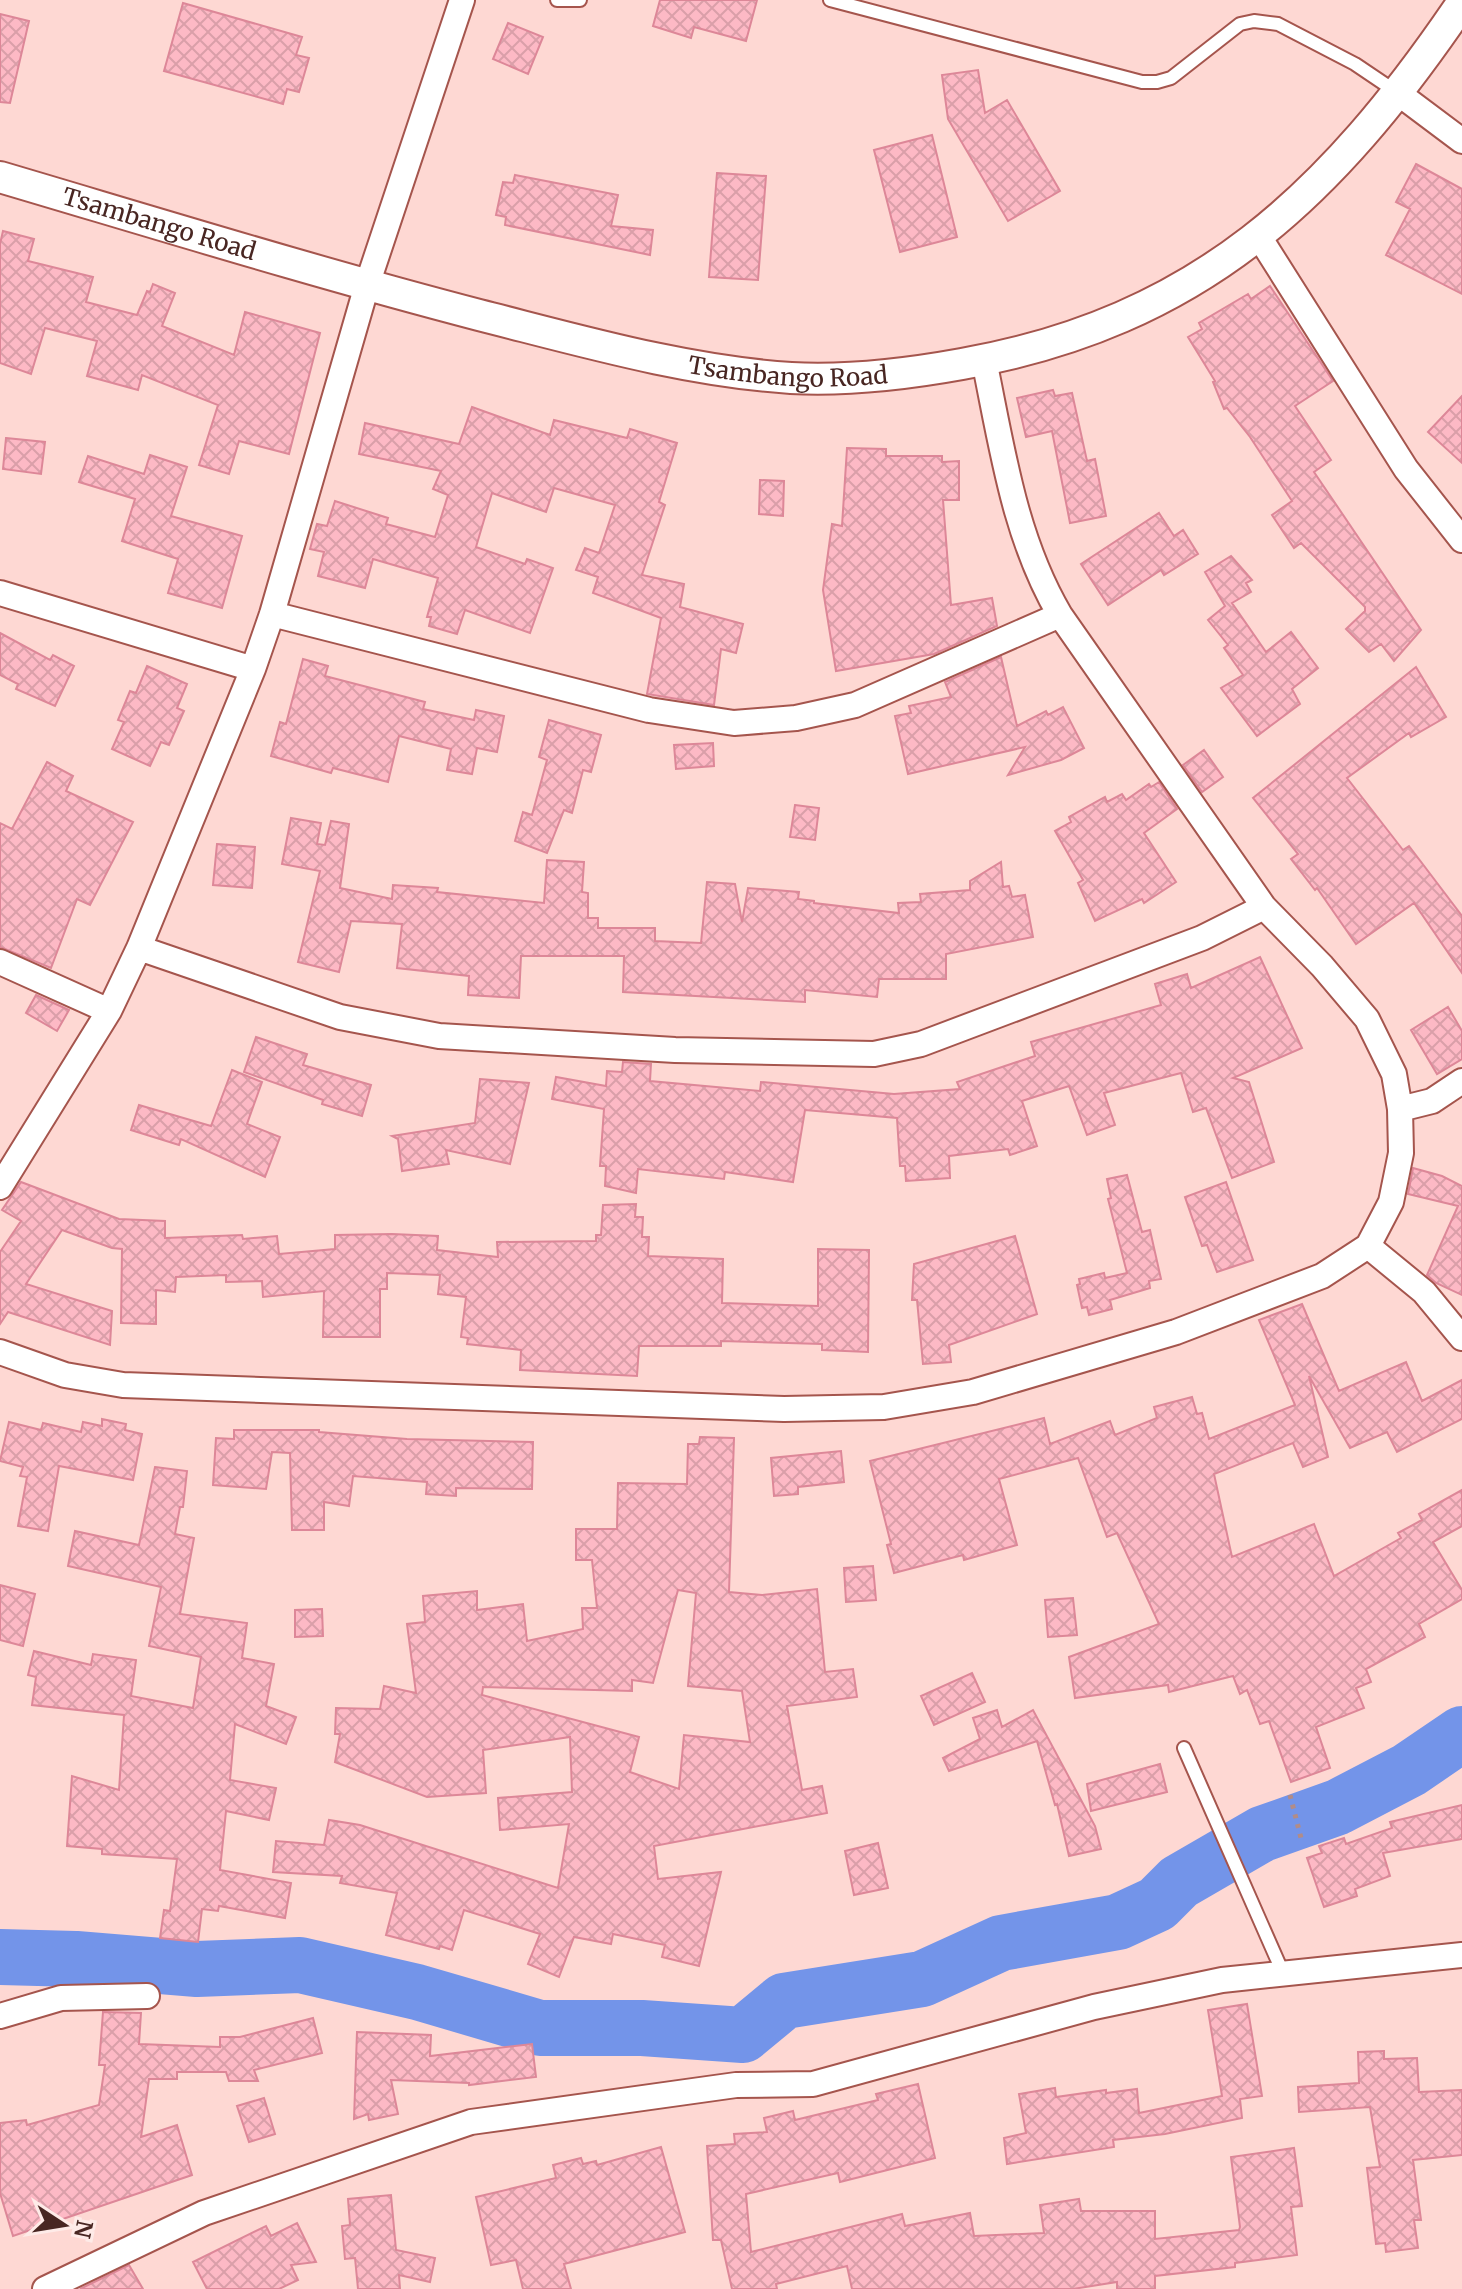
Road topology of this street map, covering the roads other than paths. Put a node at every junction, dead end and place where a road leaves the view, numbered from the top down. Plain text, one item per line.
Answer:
1 (462, 0) edge
2 (557, 0) edge
3 (580, 0) edge
4 (830, 0) edge
5 (1462, 3) edge
6 (1398, 93) junction
7 (1462, 141) edge
8 (0, 177) edge
9 (1258, 235) junction
10 (367, 285) junction
11 (984, 360) junction
12 (1462, 540) edge
13 (0, 593) edge
14 (272, 614) junction
15 (1060, 615) junction
16 (253, 669) junction
17 (1264, 907) junction
18 (139, 948) junction
19 (0, 962) edge
20 (109, 1011) junction
21 (1462, 1081) edge
22 (1400, 1109) junction
23 (0, 1187) edge
24 (1368, 1246) junction
25 (1462, 1338) edge
26 (0, 1352) edge
27 (1184, 1748) dead end
28 (1462, 1955) edge
29 (1283, 1973) junction
30 (147, 1996) dead end
31 (0, 2016) edge
32 (45, 2289) edge

1 - 10 street
2 - 3 lane
4 - 6 lane
5 - 6 street, Tsambango Road
6 - 7 street
6 - 9 street, Tsambango Road
8 - 10 street, Tsambango Road
9 - 11 street, Tsambango Road
9 - 12 street
10 - 11 street, Tsambango Road
10 - 14 street
11 - 15 street
13 - 16 street
14 - 15 street
14 - 16 street
15 - 17 street
16 - 18 street
17 - 18 street
17 - 22 street
18 - 20 street
19 - 20 street
20 - 23 street
21 - 22 street
22 - 24 street
24 - 25 street
24 - 26 street
27 - 29 lane
28 - 29 street
29 - 32 street
30 - 31 street

